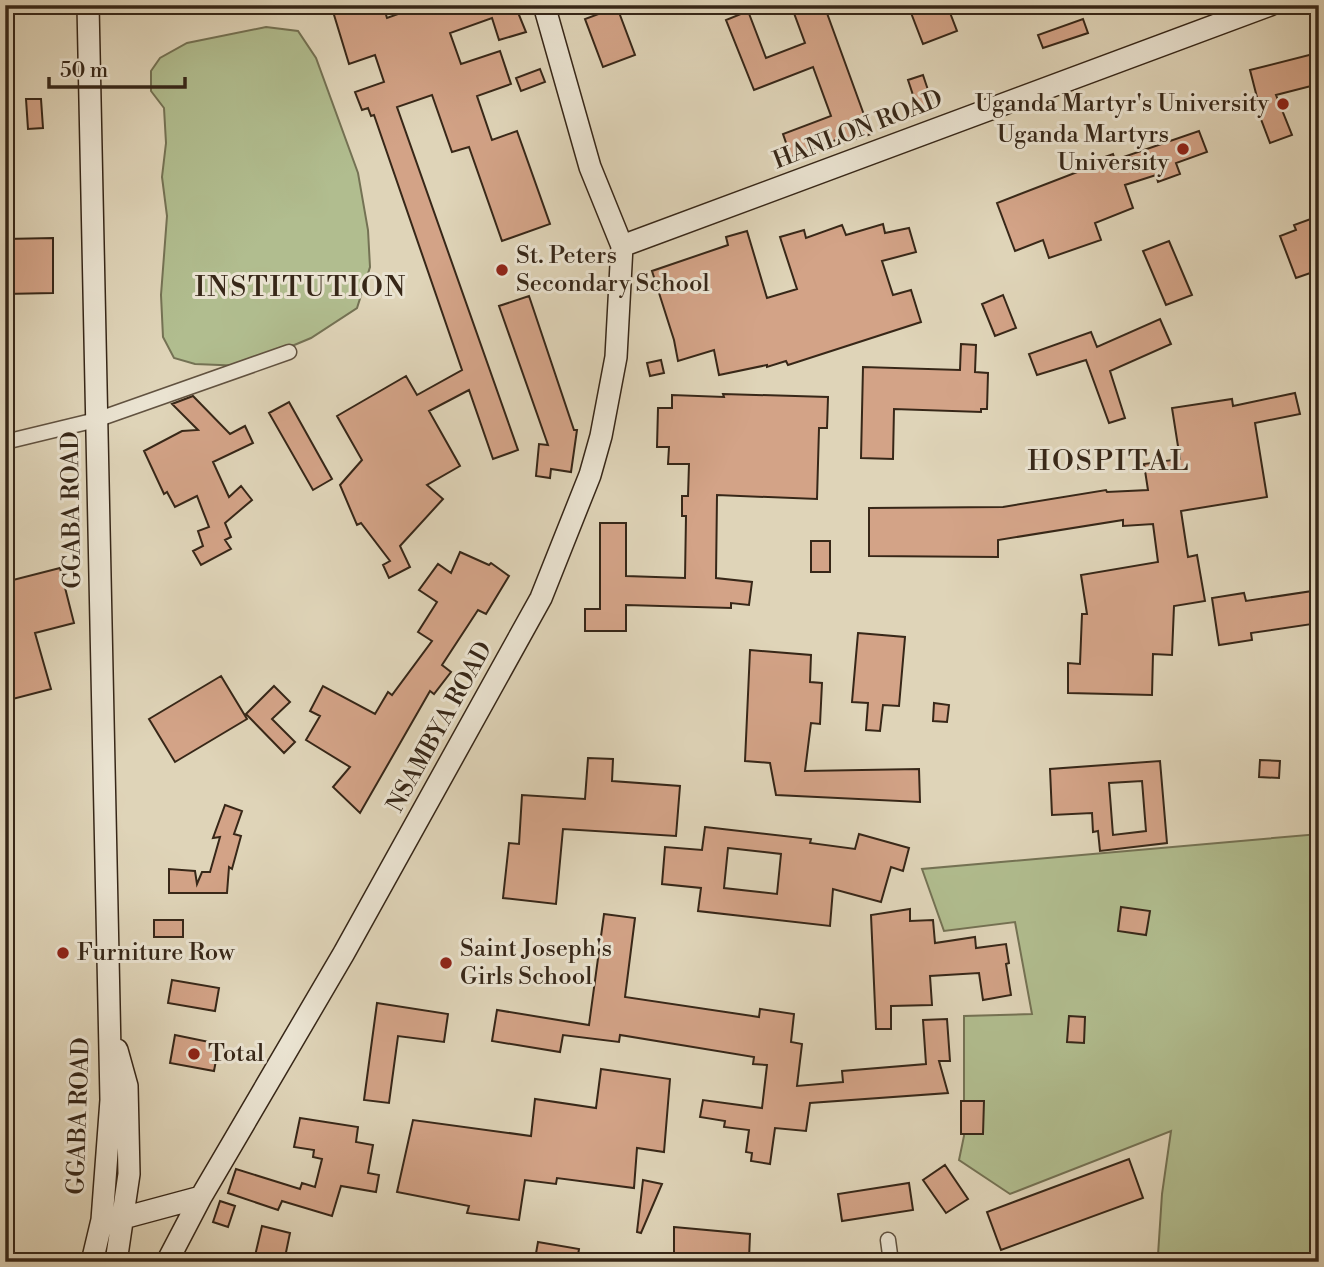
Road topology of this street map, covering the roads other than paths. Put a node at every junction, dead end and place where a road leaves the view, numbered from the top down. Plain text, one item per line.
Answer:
1 (88, 5) edge
2 (544, 5) edge
3 (1270, 5) edge
4 (622, 246) junction
5 (289, 352) dead end
6 (96, 420) junction
7 (5, 443) edge
8 (108, 1014) junction
9 (201, 1197) junction
10 (123, 1218) junction
11 (102, 1220) junction
12 (888, 1240) dead end
13 (92, 1262) edge
14 (116, 1262) edge
15 (167, 1262) edge
16 (891, 1262) edge

1 - 6 main road, GGABA ROAD
2 - 4 main road
3 - 4 main road, HANLON ROAD
4 - 9 main road, NSAMBYA ROAD
5 - 6 street
6 - 7 street
6 - 8 main road, GGABA ROAD
8 - 10 main road, GGABA ROAD
8 - 11 main road, GGABA ROAD
9 - 10 main road
9 - 15 main road, NSAMBYA ROAD
10 - 11 main road
10 - 14 main road, GGABA ROAD
11 - 13 main road
12 - 16 street

